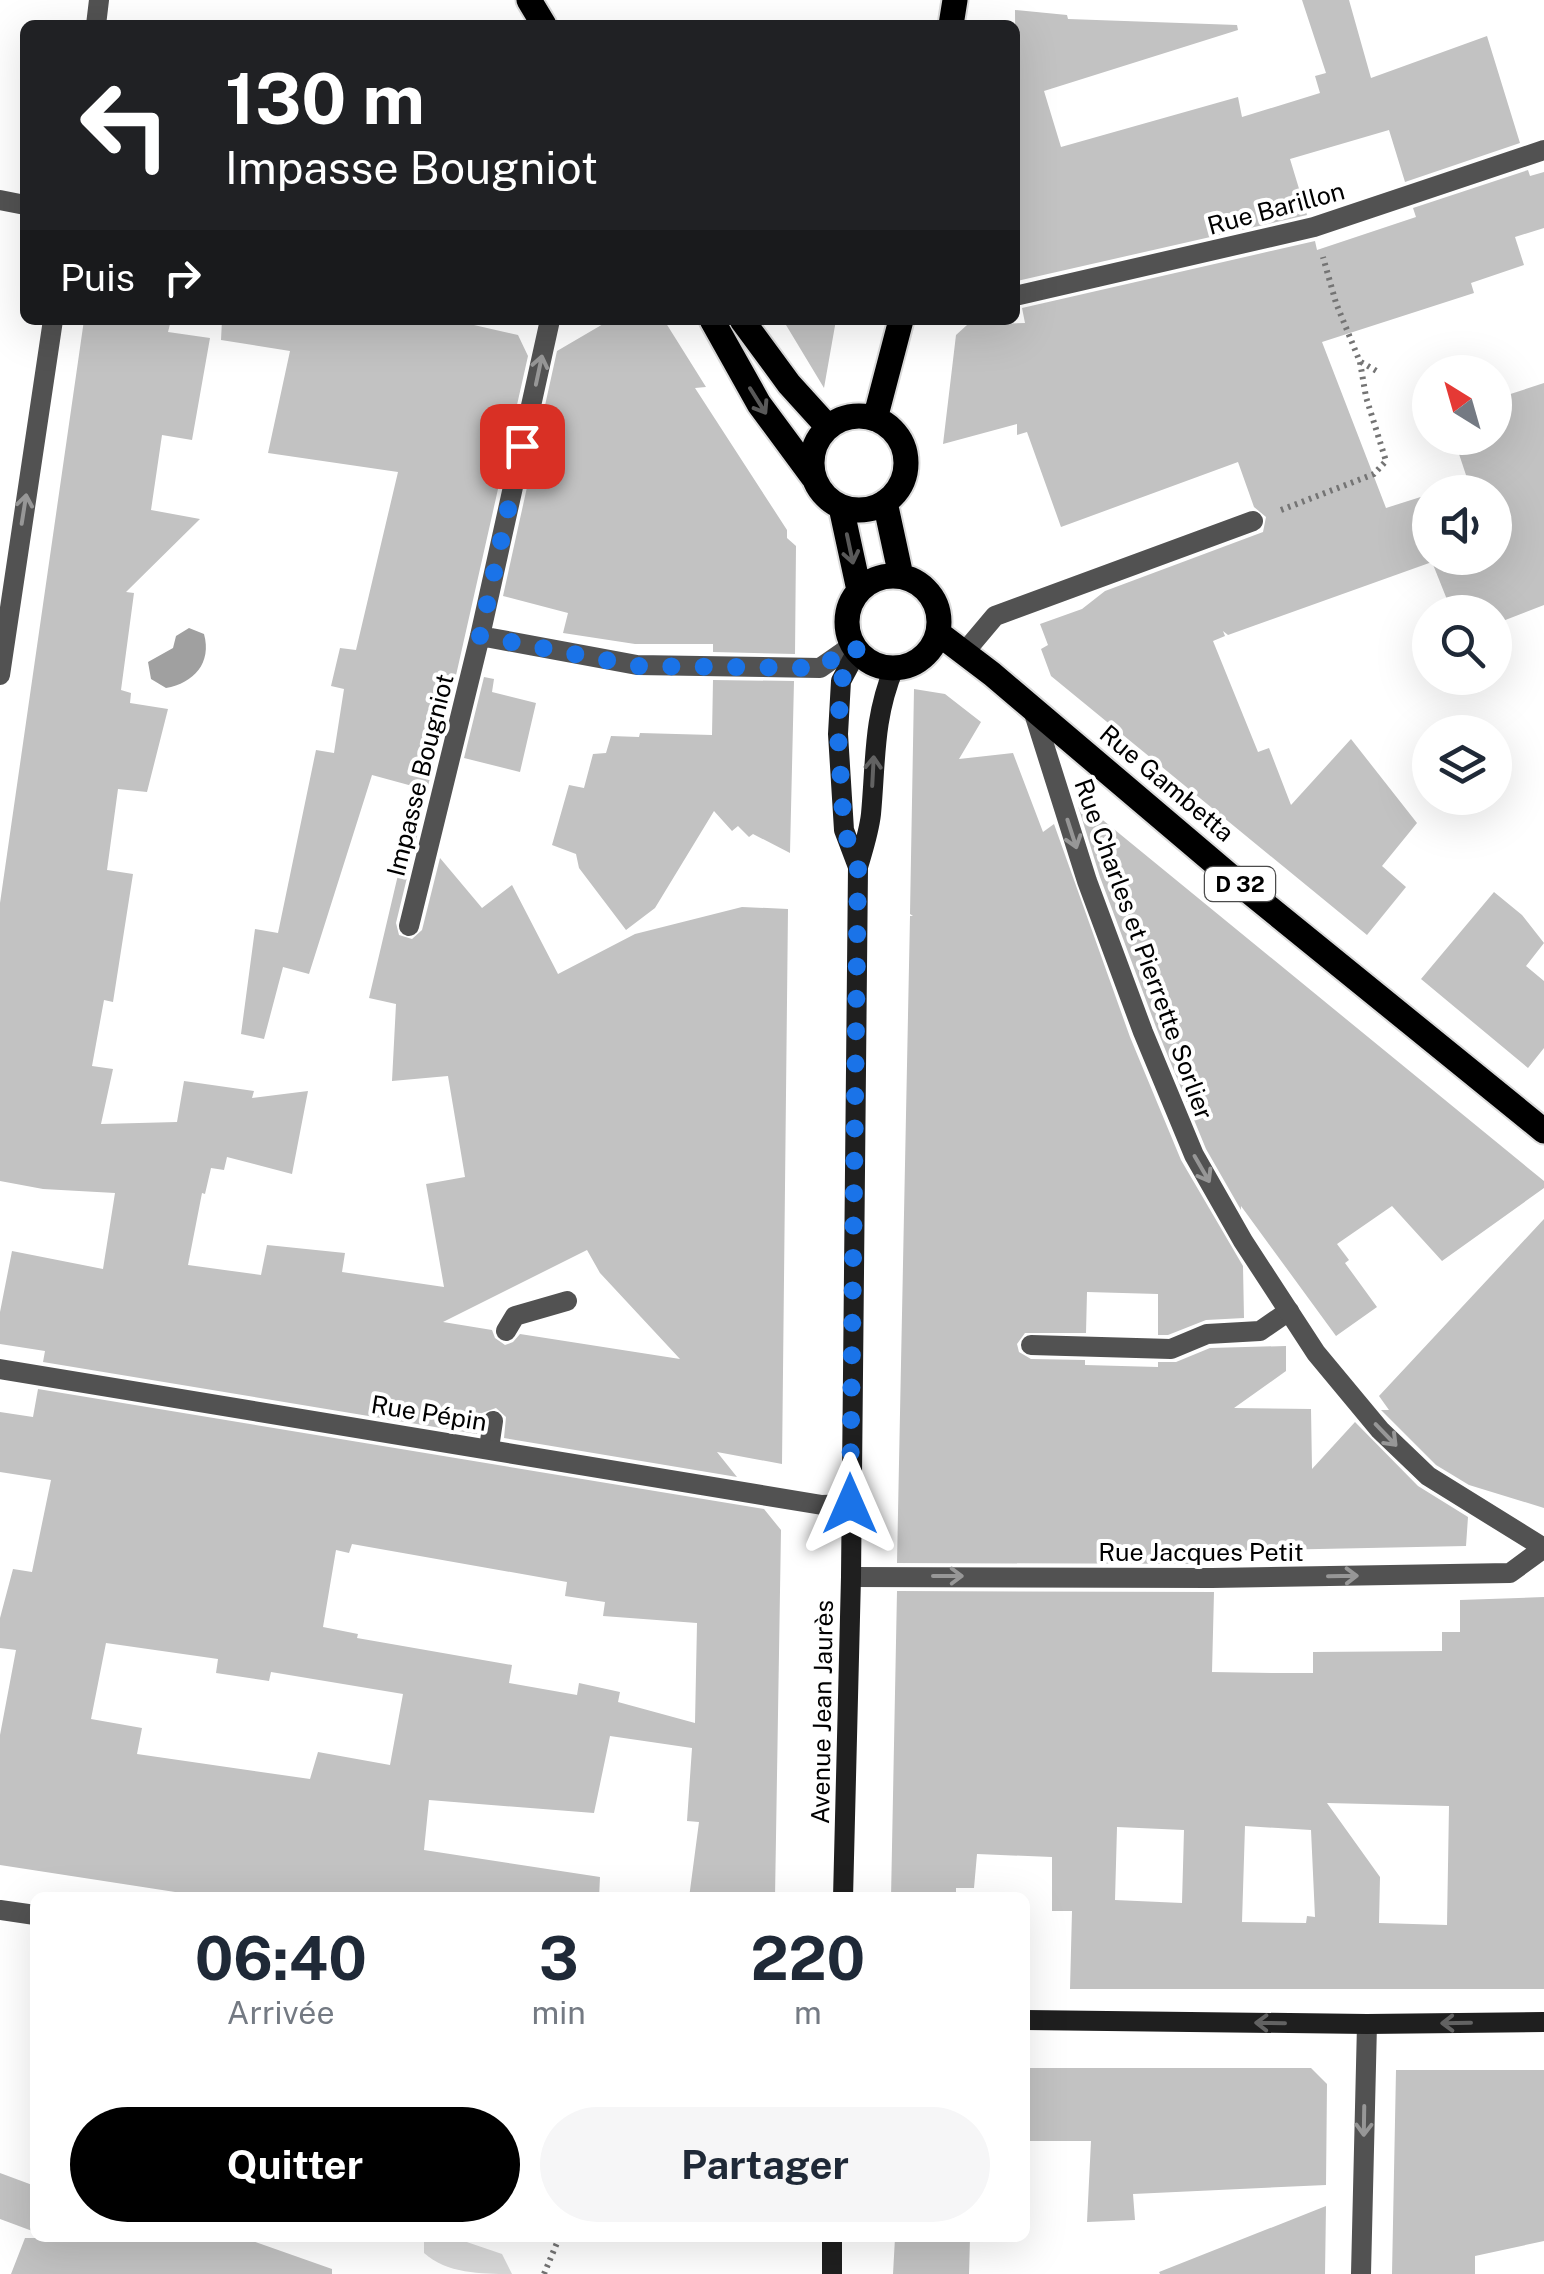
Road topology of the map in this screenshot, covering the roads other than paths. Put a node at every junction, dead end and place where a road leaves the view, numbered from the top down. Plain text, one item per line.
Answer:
1 (1544, 150) edge
2 (1020, 295) edge
3 (52, 325) edge
4 (549, 325) edge
5 (715, 325) edge
6 (746, 325) edge
7 (899, 325) edge
8 (875, 419) junction
9 (828, 427) junction
10 (813, 477) junction
11 (886, 502) junction
12 (841, 507) junction
13 (1253, 521) road end
14 (902, 576) junction
15 (859, 590) junction
16 (3, 630) edge
17 (938, 633) junction
18 (480, 636) junction
19 (855, 648) junction
20 (963, 654) junction
21 (894, 668) junction
22 (0, 674) edge
23 (1032, 707) junction
24 (858, 867) junction
25 (409, 926) dead end
26 (1544, 1131) edge
27 (567, 1301) dead end
28 (1289, 1311) junction
29 (506, 1331) dead end
30 (1032, 1345) dead end
31 (0, 1369) edge
32 (492, 1421) dead end
33 (490, 1448) junction
34 (850, 1504) junction
35 (1544, 1548) edge
36 (851, 1576) junction
37 (843, 1892) edge
38 (0, 1910) edge
39 (30, 1914) edge
40 (1030, 2020) edge
41 (1544, 2022) edge
42 (1368, 2024) junction
43 (832, 2242) edge
44 (832, 2274) edge
45 (1361, 2274) edge

1 - 2 street, Rue Barillon
16 -> 3 street
18 -> 4 street, Impasse Bougniot
5 -> 10 main road
6 - 9 main road
7 - 8 main road
8 - 9 main road
8 - 11 main road
9 - 10 main road
10 - 12 main road
11 - 12 main road
11 - 14 main road
12 -> 15 main road
13 - 20 street
14 - 15 main road
14 - 17 main road
15 - 19 main road
16 - 22 street
17 - 20 main road, Rue Gambetta / D 32
17 - 21 main road
18 - 19 street
18 - 25 street, Impasse Bougniot
19 - 21 main road
19 - 24 main road, Avenue Jean Jaurès
20 - 23 main road, Rue Gambetta / D 32
24 -> 21 main road, Avenue Jean Jaurès
23 - 26 main road, Rue Gambetta / D 32
23 -> 28 street, Rue Charles et Pierrette Sorlier
24 - 34 main road, Avenue Jean Jaurès
27 - 29 street
28 - 30 street
28 -> 35 street, Rue Charles et Pierrette Sorlier
31 - 33 street, Rue Pépin
32 - 33 street
33 - 34 street, Rue Pépin
34 - 36 main road, Avenue Jean Jaurès
36 -> 35 street, Rue Jacques Petit
36 - 37 main road, Avenue Jean Jaurès
38 - 39 street
42 -> 40 main road
41 -> 42 main road
42 -> 45 street
43 - 44 main road

